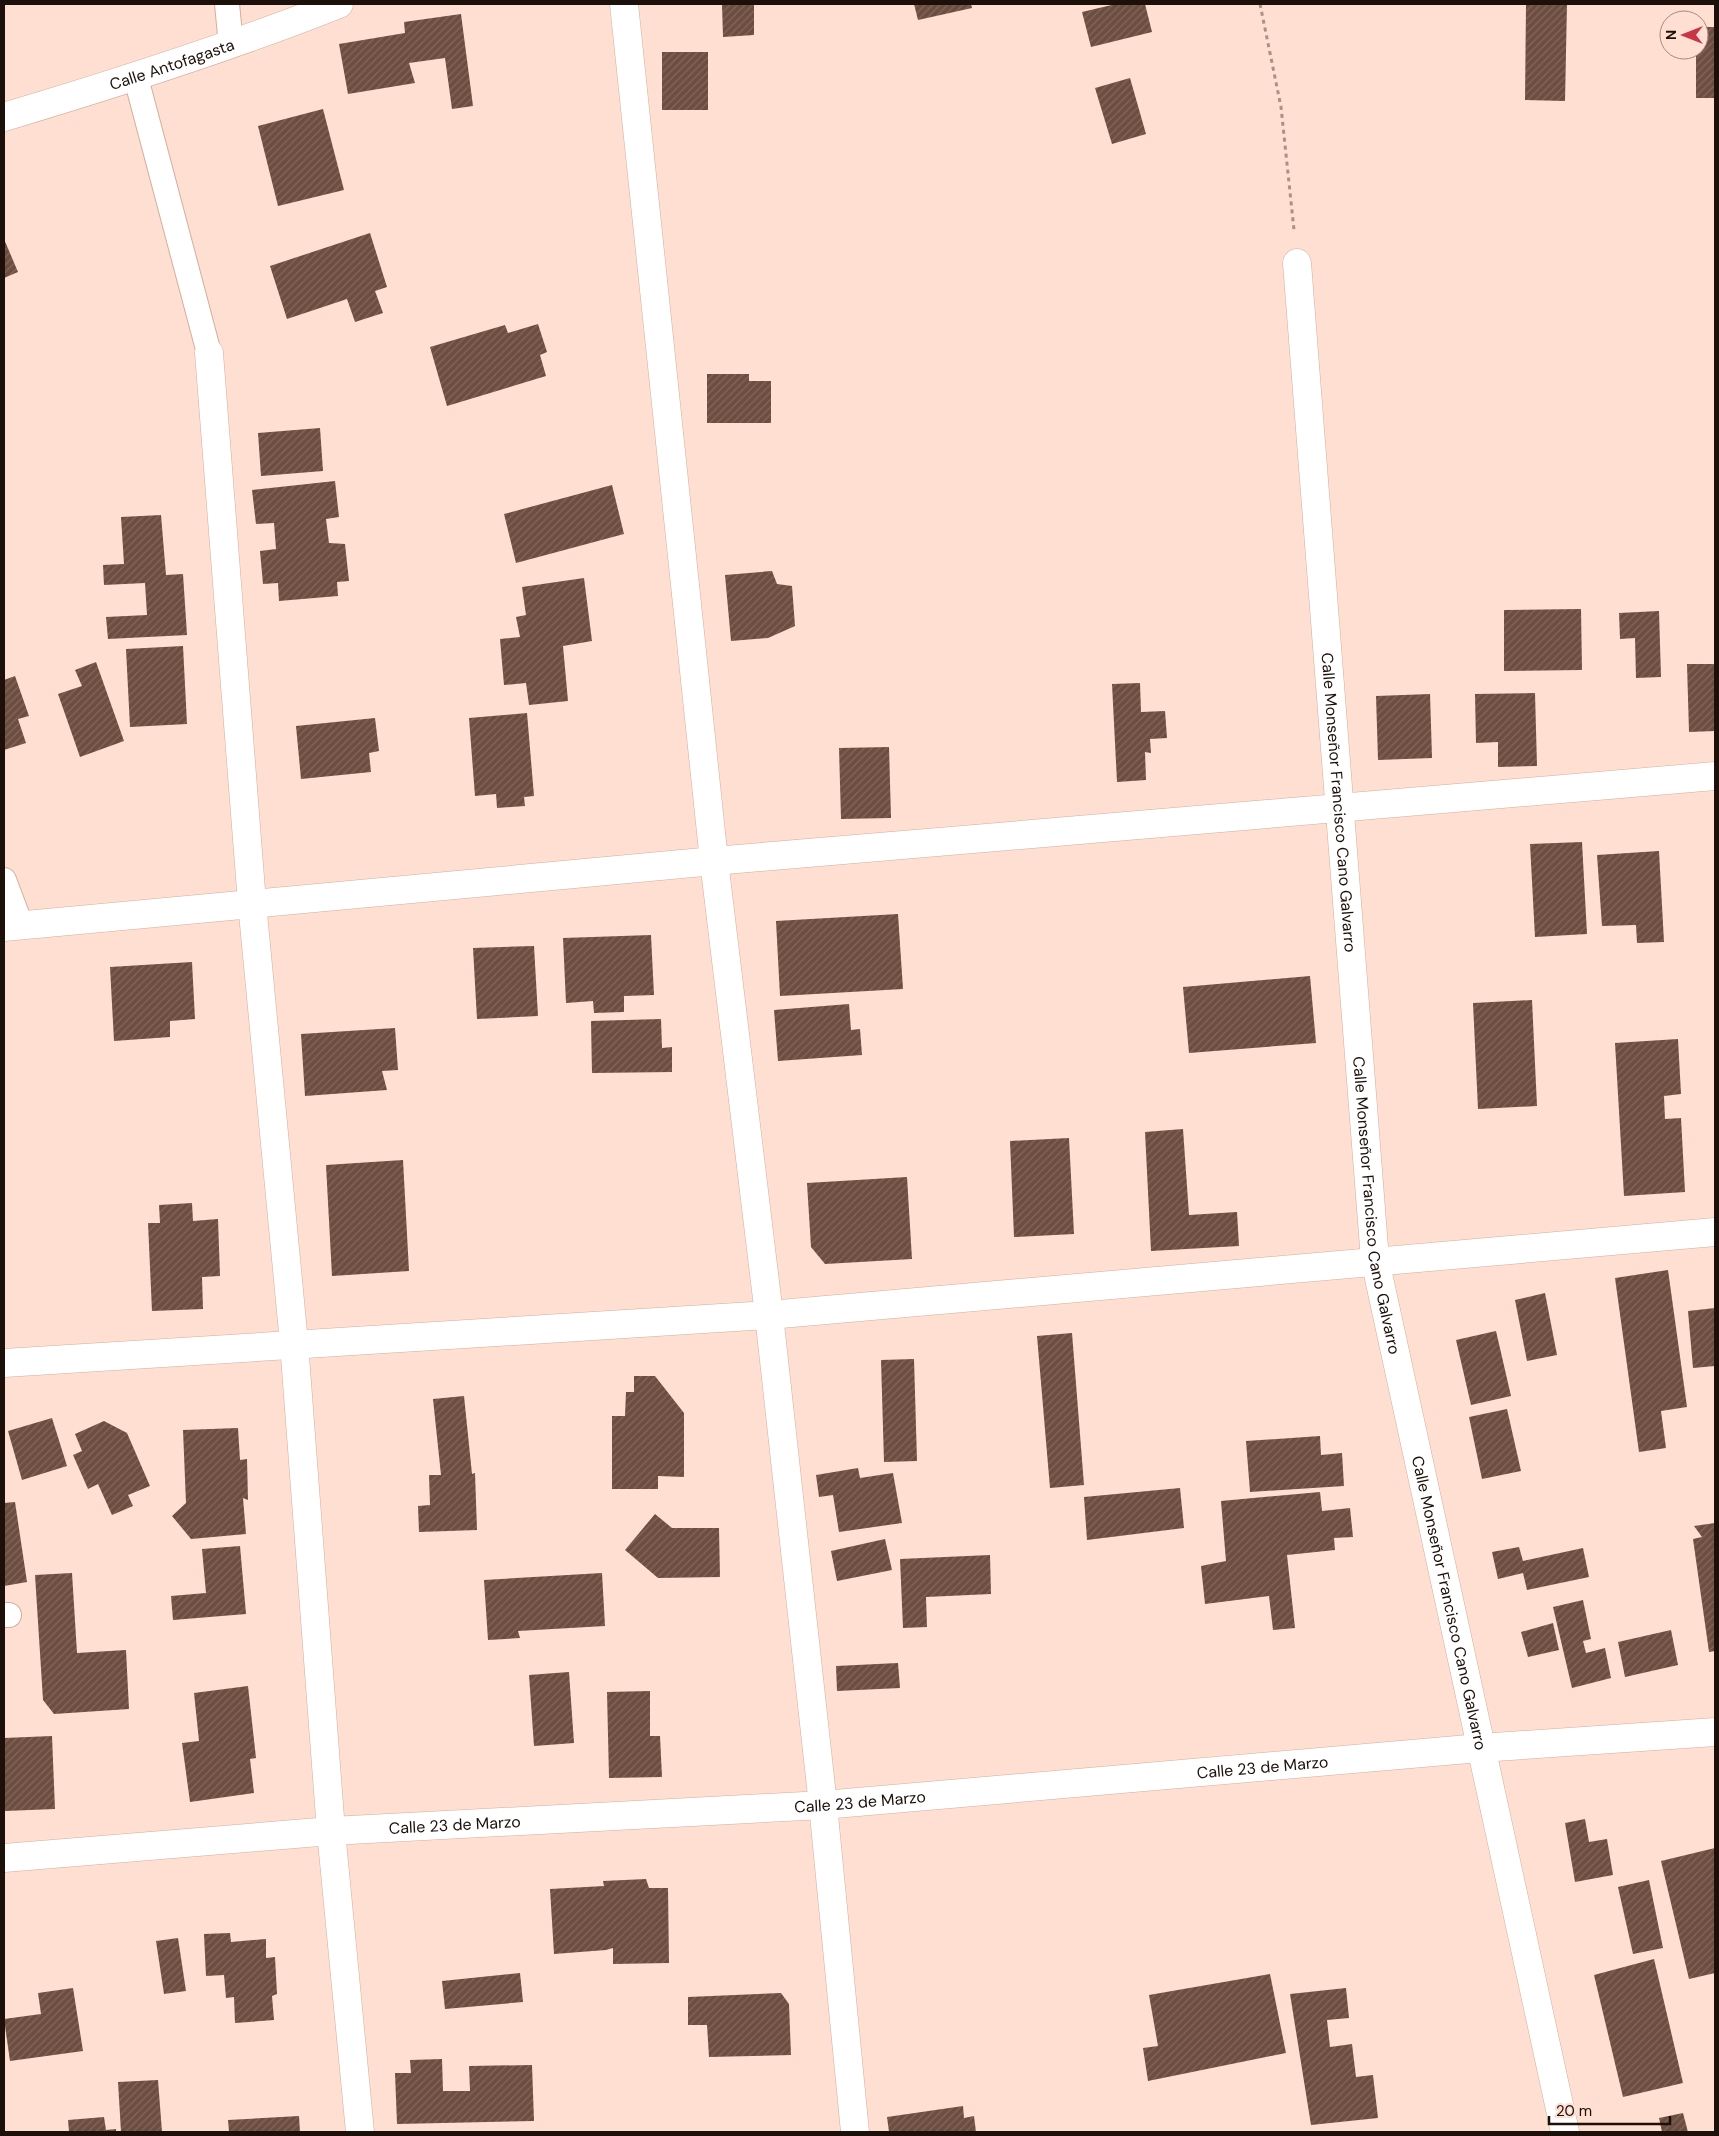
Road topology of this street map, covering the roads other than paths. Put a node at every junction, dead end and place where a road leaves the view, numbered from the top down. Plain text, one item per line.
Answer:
1 (227, 4) edge
2 (339, 4) edge
3 (624, 4) edge
4 (231, 45) junction
5 (136, 78) junction
6 (4, 116) edge
7 (1298, 263) road end
8 (209, 353) joint
9 (1715, 776) edge
10 (1340, 808) junction
11 (714, 861) junction
12 (4, 880) edge
13 (252, 903) junction
14 (13, 926) edge
15 (1715, 1232) edge
16 (1375, 1260) junction
17 (769, 1315) junction
18 (294, 1343) junction
19 (4, 1363) edge
20 (1715, 1732) edge
21 (1480, 1748) junction
22 (823, 1806) junction
23 (331, 1831) junction
24 (4, 1858) edge
25 (360, 2132) edge
26 (855, 2132) edge
27 (1565, 2132) edge

1 - 4 lane
2 - 4 street, Calle Antofagasta
3 - 11 street
4 - 5 street, Calle Antofagasta
5 - 6 street, Calle Antofagasta
5 - 8 lane
7 - 10 street, Calle Monseñor Francisco Cano Galvarro
8 - 13 street
9 - 10 street
10 - 11 street
10 - 16 street, Calle Monseñor Francisco Cano Galvarro
11 - 13 street
11 - 17 street
12 - 14 lane
13 - 14 street
13 - 18 street
15 - 16 street
16 - 17 street
16 - 21 street, Calle Monseñor Francisco Cano Galvarro
17 - 18 street
17 - 22 street
18 - 19 street
18 - 23 street
20 - 21 street, Calle 23 de Marzo
21 - 22 street, Calle 23 de Marzo
21 - 27 street, Calle Monseñor Francisco Cano Galvarro
22 - 23 street, Calle 23 de Marzo
22 - 26 street
23 - 24 street, Calle 23 de Marzo
23 - 25 street

